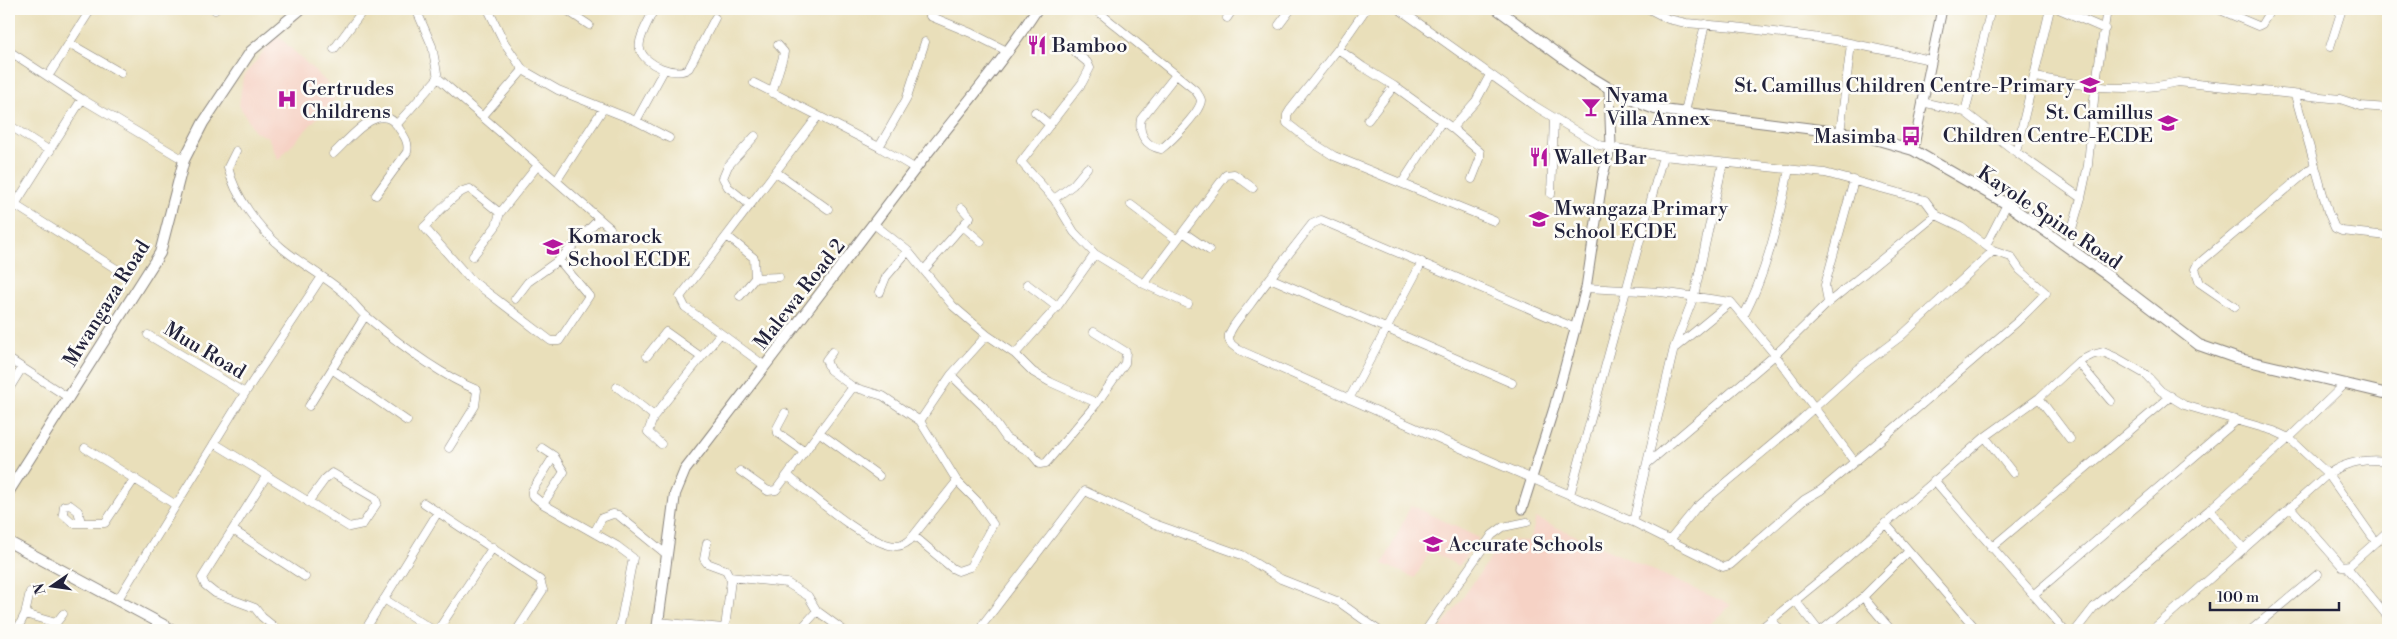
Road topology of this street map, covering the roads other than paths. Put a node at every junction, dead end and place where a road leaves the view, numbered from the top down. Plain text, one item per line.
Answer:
1 (91, 9) edge
2 (301, 9) edge
3 (364, 9) edge
4 (416, 9) edge
5 (488, 9) edge
6 (565, 9) edge
7 (654, 9) edge
8 (932, 9) edge
9 (1037, 9) edge
10 (1095, 9) edge
11 (1233, 9) edge
12 (1291, 9) edge
13 (1366, 9) edge
14 (1400, 9) edge
15 (1497, 9) edge
16 (1649, 9) edge
17 (1942, 9) edge
18 (1991, 9) edge
19 (2050, 9) edge
20 (2059, 9) edge
21 (2107, 9) edge
22 (2218, 9) edge
23 (2271, 9) edge
24 (2342, 9) edge
25 (715, 18) dead end
26 (1227, 18) dead end
27 (1705, 24) junction
28 (1279, 25) dead end
29 (589, 26) dead end
30 (2105, 29) junction
31 (925, 42) dead end
32 (69, 43) junction
33 (1851, 44) junction
34 (778, 45) dead end
35 (2330, 48) dead end
36 (334, 49) dead end
37 (1338, 49) junction
38 (9, 51) edge
39 (1009, 52) junction
40 (1076, 53) dead end
41 (1931, 60) junction
42 (524, 70) junction
43 (664, 70) junction
44 (121, 73) dead end
45 (49, 75) junction
46 (1490, 75) junction
47 (1176, 76) junction
48 (2035, 77) junction
49 (438, 78) junction
50 (754, 83) dead end
51 (1394, 86) junction
52 (2095, 88) junction
53 (1609, 89) junction
54 (772, 93) junction
55 (2295, 95) junction
56 (82, 99) junction
57 (1922, 102) junction
58 (2388, 108) edge
59 (603, 109) junction
60 (1035, 112) dead end
61 (1685, 112) junction
62 (1965, 112) junction
63 (483, 116) junction
64 (818, 116) junction
65 (1554, 119) junction
66 (1368, 120) dead end
67 (636, 121) junction
68 (1442, 121) junction
69 (9, 124) edge
70 (397, 124) junction
71 (1050, 125) junction
72 (1452, 128) junction
73 (1840, 132) junction
74 (755, 136) dead end
75 (669, 138) dead end
76 (1611, 146) junction
77 (879, 147) junction
78 (50, 150) junction
79 (1913, 150) junction
80 (236, 151) dead end
81 (2016, 152) junction
82 (334, 154) dead end
83 (1663, 156) junction
84 (184, 160) junction
85 (1724, 163) junction
86 (538, 165) junction
87 (2315, 165) junction
88 (1087, 168) dead end
89 (916, 169) junction
90 (1789, 169) junction
91 (776, 172) junction
92 (1472, 179) dead end
93 (557, 180) junction
94 (1854, 180) junction
95 (1402, 183) junction
96 (1253, 188) dead end
97 (1551, 194) dead end
98 (376, 195) dead end
99 (2081, 198) junction
100 (1054, 199) junction
101 (2007, 204) junction
102 (15, 205) junction
103 (750, 205) junction
104 (1131, 205) dead end
105 (962, 208) dead end
106 (828, 209) dead end
107 (500, 213) junction
108 (9, 214) edge
109 (1936, 215) junction
110 (599, 219) junction
111 (1494, 221) dead end
112 (875, 225) junction
113 (963, 226) junction
114 (610, 228) dead end
115 (1183, 232) junction
116 (727, 236) junction
117 (2388, 236) edge
118 (1177, 240) junction
119 (981, 242) dead end
120 (1986, 245) junction
121 (2067, 246) junction
122 (1209, 250) dead end
123 (908, 251) junction
124 (1993, 251) junction
125 (1095, 254) junction
126 (473, 256) dead end
127 (559, 260) junction
128 (1422, 262) junction
129 (924, 270) junction
130 (126, 275) dead end
131 (779, 277) dead end
132 (321, 278) junction
133 (754, 278) junction
134 (1270, 278) junction
135 (1027, 284) dead end
136 (1144, 284) junction
137 (1586, 288) junction
138 (1625, 289) junction
139 (880, 292) dead end
140 (740, 296) dead end
141 (1694, 296) junction
142 (515, 298) dead end
143 (1731, 302) junction
144 (1828, 303) junction
145 (1188, 304) dead end
146 (1057, 307) junction
147 (2235, 307) dead end
148 (1744, 315) junction
149 (365, 316) junction
150 (1576, 328) junction
151 (1386, 330) junction
152 (1094, 332) dead end
153 (720, 334) junction
154 (148, 335) dead end
155 (987, 335) junction
156 (1674, 348) junction
157 (832, 352) dead end
158 (1015, 354) junction
159 (1776, 355) junction
160 (647, 356) dead end
161 (701, 358) junction
162 (9, 359) edge
163 (2078, 362) junction
164 (765, 366) junction
165 (22, 368) junction
166 (333, 370) junction
167 (951, 375) junction
168 (1512, 383) dead end
169 (2346, 383) junction
170 (616, 387) dead end
171 (853, 387) junction
172 (9, 389) edge
173 (245, 393) junction
174 (2388, 394) edge
175 (2171, 396) junction
176 (69, 398) junction
177 (2039, 398) junction
178 (1349, 399) junction
179 (2111, 401) dead end
180 (1096, 403) junction
181 (309, 406) dead end
182 (1814, 409) junction
183 (785, 413) dead end
184 (654, 416) junction
185 (2237, 420) junction
186 (407, 421) dead end
187 (920, 421) junction
188 (820, 434) junction
189 (1985, 437) junction
190 (2289, 438) junction
191 (2070, 439) dead end
192 (214, 443) junction
193 (661, 444) dead end
194 (84, 448) dead end
195 (449, 448) dead end
196 (542, 448) dead end
197 (805, 452) junction
198 (554, 456) junction
199 (2388, 461) edge
200 (1854, 462) junction
201 (1648, 463) junction
202 (740, 471) dead end
203 (2013, 473) dead end
204 (2328, 474) junction
205 (266, 475) junction
206 (788, 476) junction
207 (879, 476) dead end
208 (135, 478) junction
209 (957, 480) junction
210 (1532, 480) junction
211 (1934, 480) junction
212 (9, 491) edge
213 (1570, 495) junction
214 (308, 502) junction
215 (424, 503) dead end
216 (543, 504) junction
217 (176, 505) junction
218 (2290, 507) junction
219 (1522, 509) dead end
220 (2209, 510) junction
221 (438, 512) junction
222 (81, 522) dead end
223 (1526, 522) dead end
224 (1633, 522) junction
225 (1885, 523) junction
226 (234, 530) junction
227 (2388, 531) edge
228 (594, 533) junction
229 (914, 536) junction
230 (1669, 541) junction
231 (9, 542) edge
232 (2376, 542) junction
233 (707, 543) dead end
234 (493, 547) junction
235 (1991, 548) junction
236 (2244, 549) junction
237 (1909, 551) junction
238 (666, 554) junction
239 (2346, 566) junction
240 (2318, 574) dead end
241 (305, 577) dead end
242 (730, 577) junction
243 (30, 592) dead end
244 (2033, 595) junction
245 (1863, 596) junction
246 (384, 599) junction
247 (1795, 600) junction
248 (117, 601) junction
249 (817, 611) junction
250 (25, 614) junction
251 (63, 614) dead end
252 (2388, 617) edge
253 (1772, 619) junction
254 (657, 626) edge
255 (54, 627) edge
256 (695, 628) edge
257 (725, 628) junction
258 (18, 630) edge
259 (173, 630) edge
260 (278, 630) edge
261 (365, 630) edge
262 (432, 630) edge
263 (438, 630) edge
264 (517, 630) edge
265 (620, 630) edge
266 (745, 630) edge
267 (800, 630) edge
268 (843, 630) edge
269 (981, 630) edge
270 (1378, 630) edge
271 (1426, 630) edge
272 (1759, 630) edge
273 (1780, 630) edge
274 (1818, 630) edge
275 (1822, 630) edge
276 (1891, 630) edge
277 (1977, 630) edge
278 (2064, 630) edge
279 (2076, 630) edge
280 (2152, 630) edge
281 (2251, 630) edge

1 - 32 street
2 - 84 main road, Mwangaza Road
3 - 36 street
4 - 49 street
5 - 42 street
6 - 29 street
7 - 43 street
8 - 39 street
9 - 39 main road, Malewa Road 2
10 - 47 street
11 - 26 street
12 - 28 street
13 - 37 street
14 - 46 street
15 - 53 main road, Kayole Spine Road
16 - 27 street
17 - 41 street
18 - 62 street
19 - 48 street
20 - 30 street
21 - 30 street
22 - 23 street
24 - 35 street
25 - 43 street
27 - 33 street
27 - 61 street
30 - 52 street
31 - 77 street
32 - 44 street
32 - 45 street
33 - 41 street
33 - 73 street
34 - 54 street
37 - 51 street
37 - 95 street
38 - 45 street
39 - 89 main road, Malewa Road 2
40 - 71 street
41 - 57 street
42 - 59 street
42 - 63 street
43 - 67 street
45 - 56 street
46 - 65 street
46 - 72 street
47 - 47 street
48 - 52 street
48 - 81 street
49 - 63 street
49 - 70 street
50 - 54 street
51 - 66 street
51 - 68 street
52 - 55 street
52 - 99 street
53 - 61 main road, Kayole Spine Road
53 - 76 street
54 - 64 street
55 - 58 street
55 - 87 street
56 - 78 street
56 - 84 street
57 - 62 street
57 - 79 street
59 - 67 street
59 - 93 street
60 - 71 street
61 - 73 main road, Kayole Spine Road
62 - 81 street
63 - 86 street
64 - 77 street
64 - 91 street
65 - 76 street
65 - 97 street
67 - 75 street
68 - 72 street
68 - 95 street
69 - 78 street
70 - 82 street
70 - 98 street
71 - 100 street
72 - 92 street
73 - 79 main road, Kayole Spine Road
74 - 103 street
76 - 83 street
76 - 137 street
77 - 89 street
78 - 102 street
79 - 101 main road, Kayole Spine Road
80 - 132 street
81 - 99 street
83 - 85 street
83 - 138 street
84 - 176 main road, Mwangaza Road
85 - 90 street
85 - 141 street
86 - 93 street
86 - 107 street
87 - 117 street
87 - 147 street
88 - 100 street
89 - 112 main road, Malewa Road 2
90 - 94 street
90 - 148 street
91 - 103 street
91 - 106 street
93 - 110 street
94 - 109 street
94 - 144 street
95 - 111 street
96 - 115 street
99 - 121 street
100 - 125 street
101 - 120 street
101 - 121 main road, Kayole Spine Road
102 - 108 street
102 - 130 street
103 - 116 street
104 - 118 street
105 - 113 street
107 - 126 street
107 - 127 street
109 - 120 street
109 - 144 street
110 - 114 street
110 - 127 street
112 - 123 street
112 - 164 main road, Malewa Road 2
113 - 119 street
113 - 129 street
115 - 118 street
115 - 122 street
116 - 133 street
116 - 153 street
118 - 136 street
120 - 124 street
121 - 169 main road, Kayole Spine Road
123 - 129 street
123 - 139 street
124 - 182 street
124 - 200 street
125 - 136 street
125 - 146 street
127 - 142 street
128 - 134 street
128 - 150 street
128 - 151 street
129 - 155 street
131 - 133 street
132 - 149 street
132 - 173 street
133 - 140 street
134 - 151 street
134 - 178 street
135 - 146 street
136 - 145 street
137 - 138 street
137 - 150 street
138 - 141 street
138 - 213 street
141 - 143 street
141 - 156 street
143 - 148 street
143 - 156 street
144 - 159 street
146 - 158 street
148 - 159 street
149 - 166 street
149 - 195 street
150 - 210 street
151 - 168 street
151 - 178 street
152 - 180 street
153 - 161 street
153 - 164 street
154 - 173 street, Muu Road
155 - 158 street
155 - 167 street
156 - 201 street
157 - 171 street
158 - 180 street
159 - 182 street
159 - 201 street
160 - 161 street
161 - 184 street
162 - 165 street
163 - 175 street
163 - 177 street
163 - 179 street
164 - 238 main road, Malewa Road 2
165 - 172 street
165 - 176 street
166 - 181 street
166 - 186 street
167 - 180 street
167 - 187 street
169 - 174 main road, Kayole Spine Road
169 - 190 street
170 - 184 street
171 - 187 street
171 - 188 street
173 - 192 street
175 - 185 street
175 - 235 street
176 - 212 main road, Mwangaza Road
177 - 189 street
177 - 191 street
178 - 210 street
182 - 200 street
182 - 230 street
183 - 197 street
184 - 193 street
185 - 190 street
185 - 244 street
187 - 209 street
188 - 197 street
188 - 207 street
189 - 203 street
189 - 211 street
190 - 204 street
190 - 220 street
192 - 205 street
192 - 217 street
194 - 208 street
196 - 198 street
197 - 206 street
198 - 216 street
198 - 216 street
199 - 204 street
200 - 230 street
201 - 224 street
202 - 206 street
204 - 218 street
204 - 232 street
205 - 214 street
205 - 226 street
206 - 229 street
208 - 217 street
208 - 222 street
209 - 229 street
209 - 229 street
210 - 213 street
210 - 219 street
211 - 225 street
211 - 235 street
213 - 224 street
214 - 214 street
215 - 221 street
216 - 228 street
217 - 248 street
218 - 236 street
218 - 239 street
220 - 236 street
220 - 279 street
221 - 234 street
221 - 246 street
223 - 271 street
224 - 230 street
225 - 237 street
225 - 247 street
226 - 241 street
226 - 260 street
227 - 232 street
228 - 238 street
228 - 265 street
231 - 248 main road
232 - 239 street
233 - 242 street
234 - 263 street
234 - 264 street
235 - 244 street
236 - 280 street
237 - 245 street
237 - 277 street
238 - 254 main road, Malewa Road 2
239 - 252 street
240 - 281 street
242 - 249 street
242 - 257 street
243 - 250 street
244 - 278 street
245 - 275 street
245 - 276 street
246 - 261 street
246 - 262 street
247 - 253 street
247 - 274 street
248 - 259 main road
249 - 267 street
249 - 268 street
250 - 255 street
250 - 258 street
251 - 255 street
253 - 272 street
253 - 273 street
254 - 256 street
256 - 257 street
257 - 266 street
269 - 270 street

